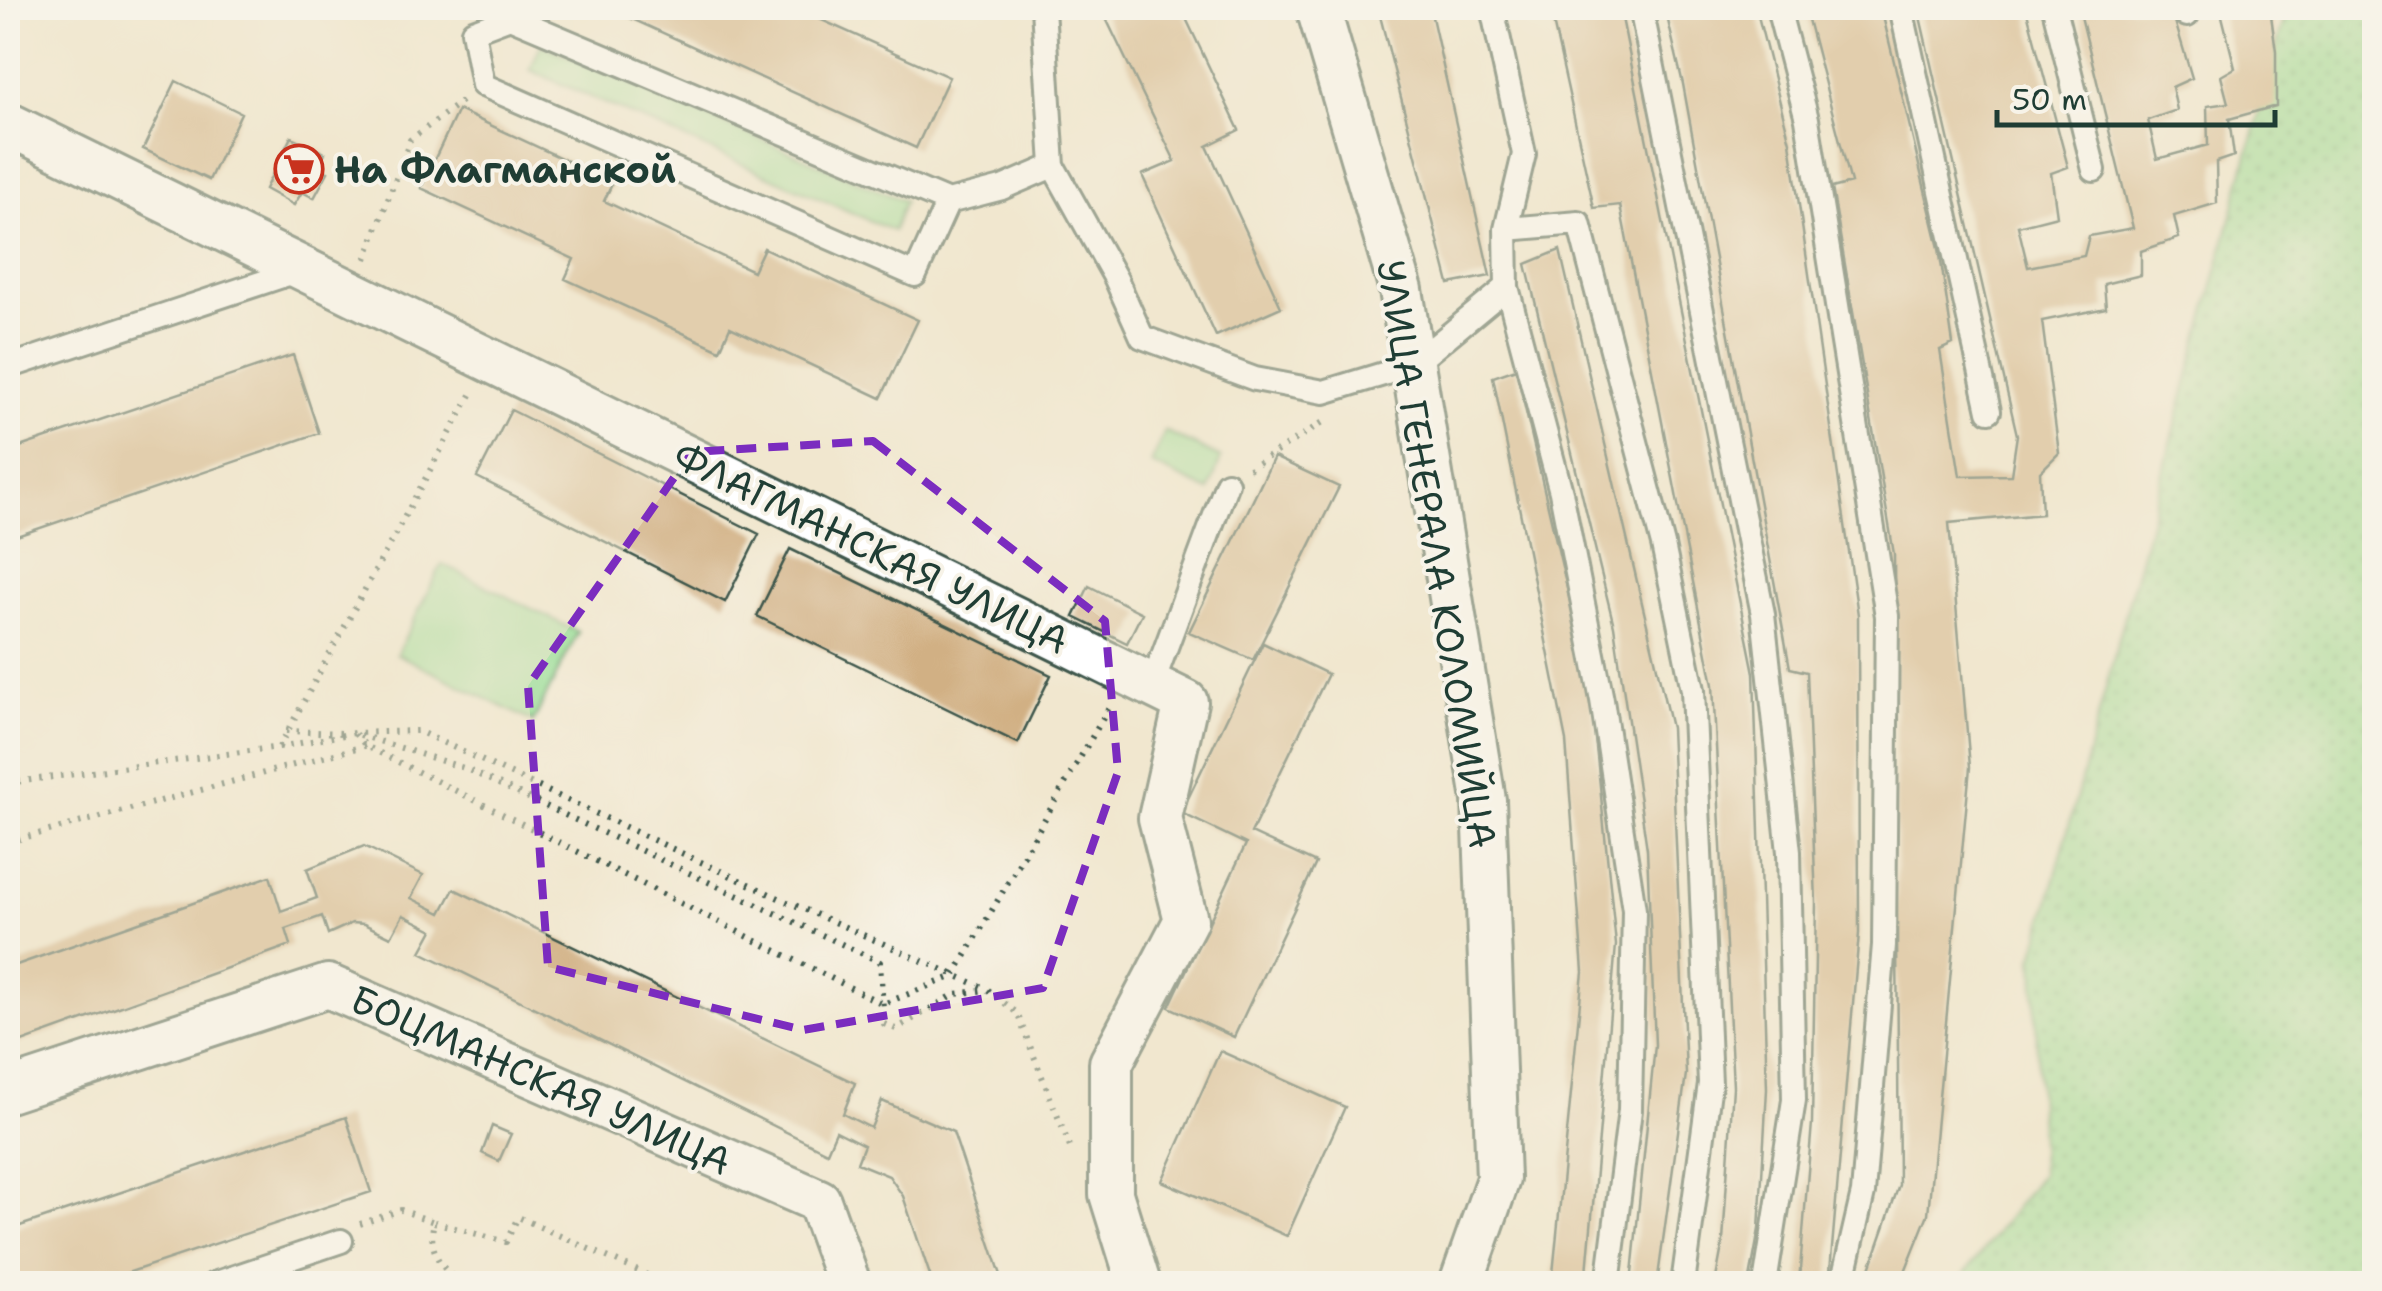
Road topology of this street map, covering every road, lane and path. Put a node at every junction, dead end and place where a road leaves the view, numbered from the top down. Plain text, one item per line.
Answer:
1 (1043, 8) edge
2 (1318, 8) edge
3 (1492, 8) edge
4 (1641, 8) edge
5 (1778, 8) edge
6 (1901, 8) edge
7 (2054, 8) edge
8 (482, 85) junction
9 (8, 124) edge
10 (1053, 166) junction
11 (2094, 170) dead end
12 (948, 202) junction
13 (1506, 229) junction
14 (303, 269) junction
15 (1507, 286) junction
16 (354, 293) junction
17 (489, 361) junction
18 (1413, 365) junction
19 (8, 366) edge
20 (1988, 411) dead end
21 (1227, 483) dead end
22 (1140, 680) junction
23 (286, 731) junction
24 (354, 733) junction
25 (382, 742) junction
26 (366, 746) junction
27 (279, 747) junction
28 (8, 782) edge
29 (8, 842) edge
30 (954, 976) junction
31 (987, 990) junction
32 (883, 1004) junction
33 (8, 1091) edge
34 (1073, 1156) dead end
35 (434, 1222) junction
36 (341, 1241) joint
37 (214, 1284) edge
38 (465, 1284) edge
39 (667, 1284) edge
40 (849, 1284) edge
41 (1139, 1284) edge
42 (1461, 1284) edge
43 (1608, 1284) edge
44 (1683, 1284) edge
45 (1765, 1284) edge
46 (1842, 1284) edge

1 - 10 lane
2 - 18 street, УЛИЦА ГЕНЕРАЛА КОЛОМИЙЦА
3 - 13 lane
4 - 45 lane
5 - 46 lane
6 - 20 lane
7 - 11 lane
8 - 12 lane
8 - 12 lane
8 - 16 path
9 - 14 street, ФЛАГМАНСКАЯ УЛИЦА
10 - 12 lane
10 - 18 lane
13 - 15 lane
13 - 44 lane
14 - 16 street, ФЛАГМАНСКАЯ УЛИЦА
14 - 19 lane
15 - 18 lane
15 - 43 lane
16 - 17 street, ФЛАГМАНСКАЯ УЛИЦА
17 - 22 street, ФЛАГМАНСКАЯ УЛИЦА
17 - 23 path
18 - 42 street, УЛИЦА ГЕНЕРАЛА КОЛОМИЙЦА
21 - 22 lane
22 - 30 path
22 - 41 street, ФЛАГМАНСКАЯ УЛИЦА
23 - 24 path
23 - 27 path
24 - 25 path
24 - 26 path
24 - 27 path
24 - 30 path
25 - 26 path
25 - 32 path
26 - 29 path
26 - 32 path
27 - 28 path
30 - 31 path
30 - 32 path
31 - 32 path
31 - 34 path
33 - 40 street, БОЦМАНСКАЯ УЛИЦА
35 - 36 path
35 - 38 path
35 - 39 path
36 - 37 lane

